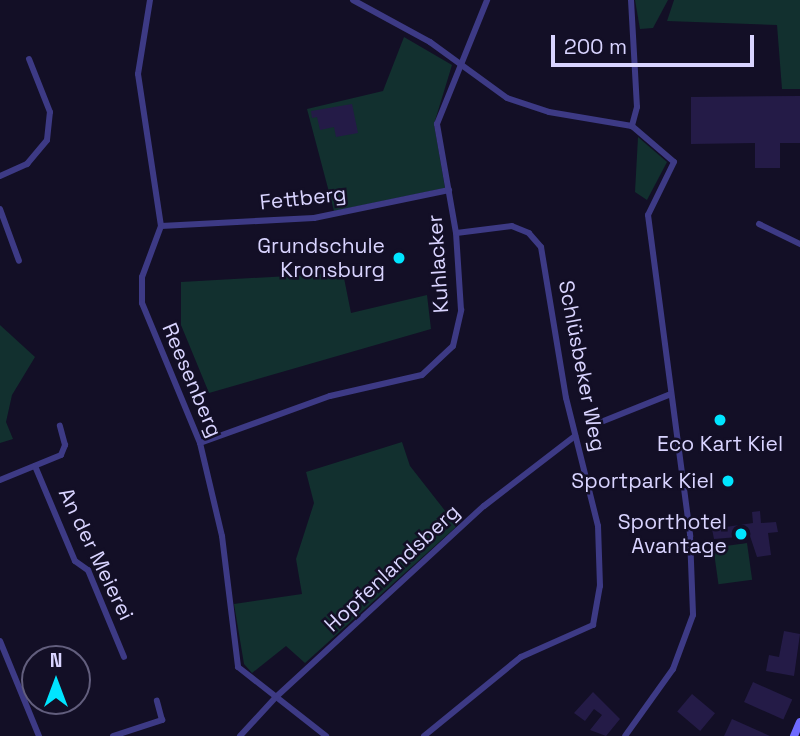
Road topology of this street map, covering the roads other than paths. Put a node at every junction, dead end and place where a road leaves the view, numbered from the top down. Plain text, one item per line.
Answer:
1 (150, 0) edge
2 (353, 0) edge
3 (487, 0) edge
4 (631, 0) edge
5 (29, 59) dead end
6 (457, 64) junction
7 (632, 126) junction
8 (0, 176) edge
9 (449, 190) junction
10 (0, 209) edge
11 (760, 224) dead end
12 (160, 226) junction
13 (456, 233) junction
14 (800, 244) edge
15 (19, 261) dead end
16 (671, 394) junction
17 (601, 422) dead end
18 (60, 426) dead end
19 (575, 436) junction
20 (201, 443) junction
21 (35, 466) junction
22 (0, 480) edge
23 (0, 641) edge
24 (124, 657) dead end
25 (276, 697) junction
26 (157, 701) dead end
27 (800, 722) edge
28 (39, 736) edge
29 (113, 736) edge
30 (240, 736) edge
31 (326, 736) edge
32 (424, 736) edge
33 (625, 736) edge
34 (794, 736) edge

1 - 12 street, Reesenberg
2 - 6 street
3 - 6 street, Kuhlacker
4 - 7 street
5 - 8 street
6 - 7 street
6 - 9 street, Kuhlacker
7 - 16 street
9 - 12 street, Fettberg
9 - 13 street, Kuhlacker
10 - 15 street
11 - 14 street
12 - 20 street, Reesenberg
13 - 19 street, Schlüsbeker Weg
13 - 20 street, Kuhlacker
16 - 17 street
16 - 33 street
18 - 21 street
19 - 25 street, Hopfenlandsberg
19 - 32 street, Schlüsbeker Weg
20 - 25 street, Reesenberg
21 - 22 street
21 - 24 street, An der Meierei
23 - 28 street
25 - 30 street, Hopfenlandsberg
25 - 31 street, Reesenberg
26 - 29 street
27 - 34 main road

